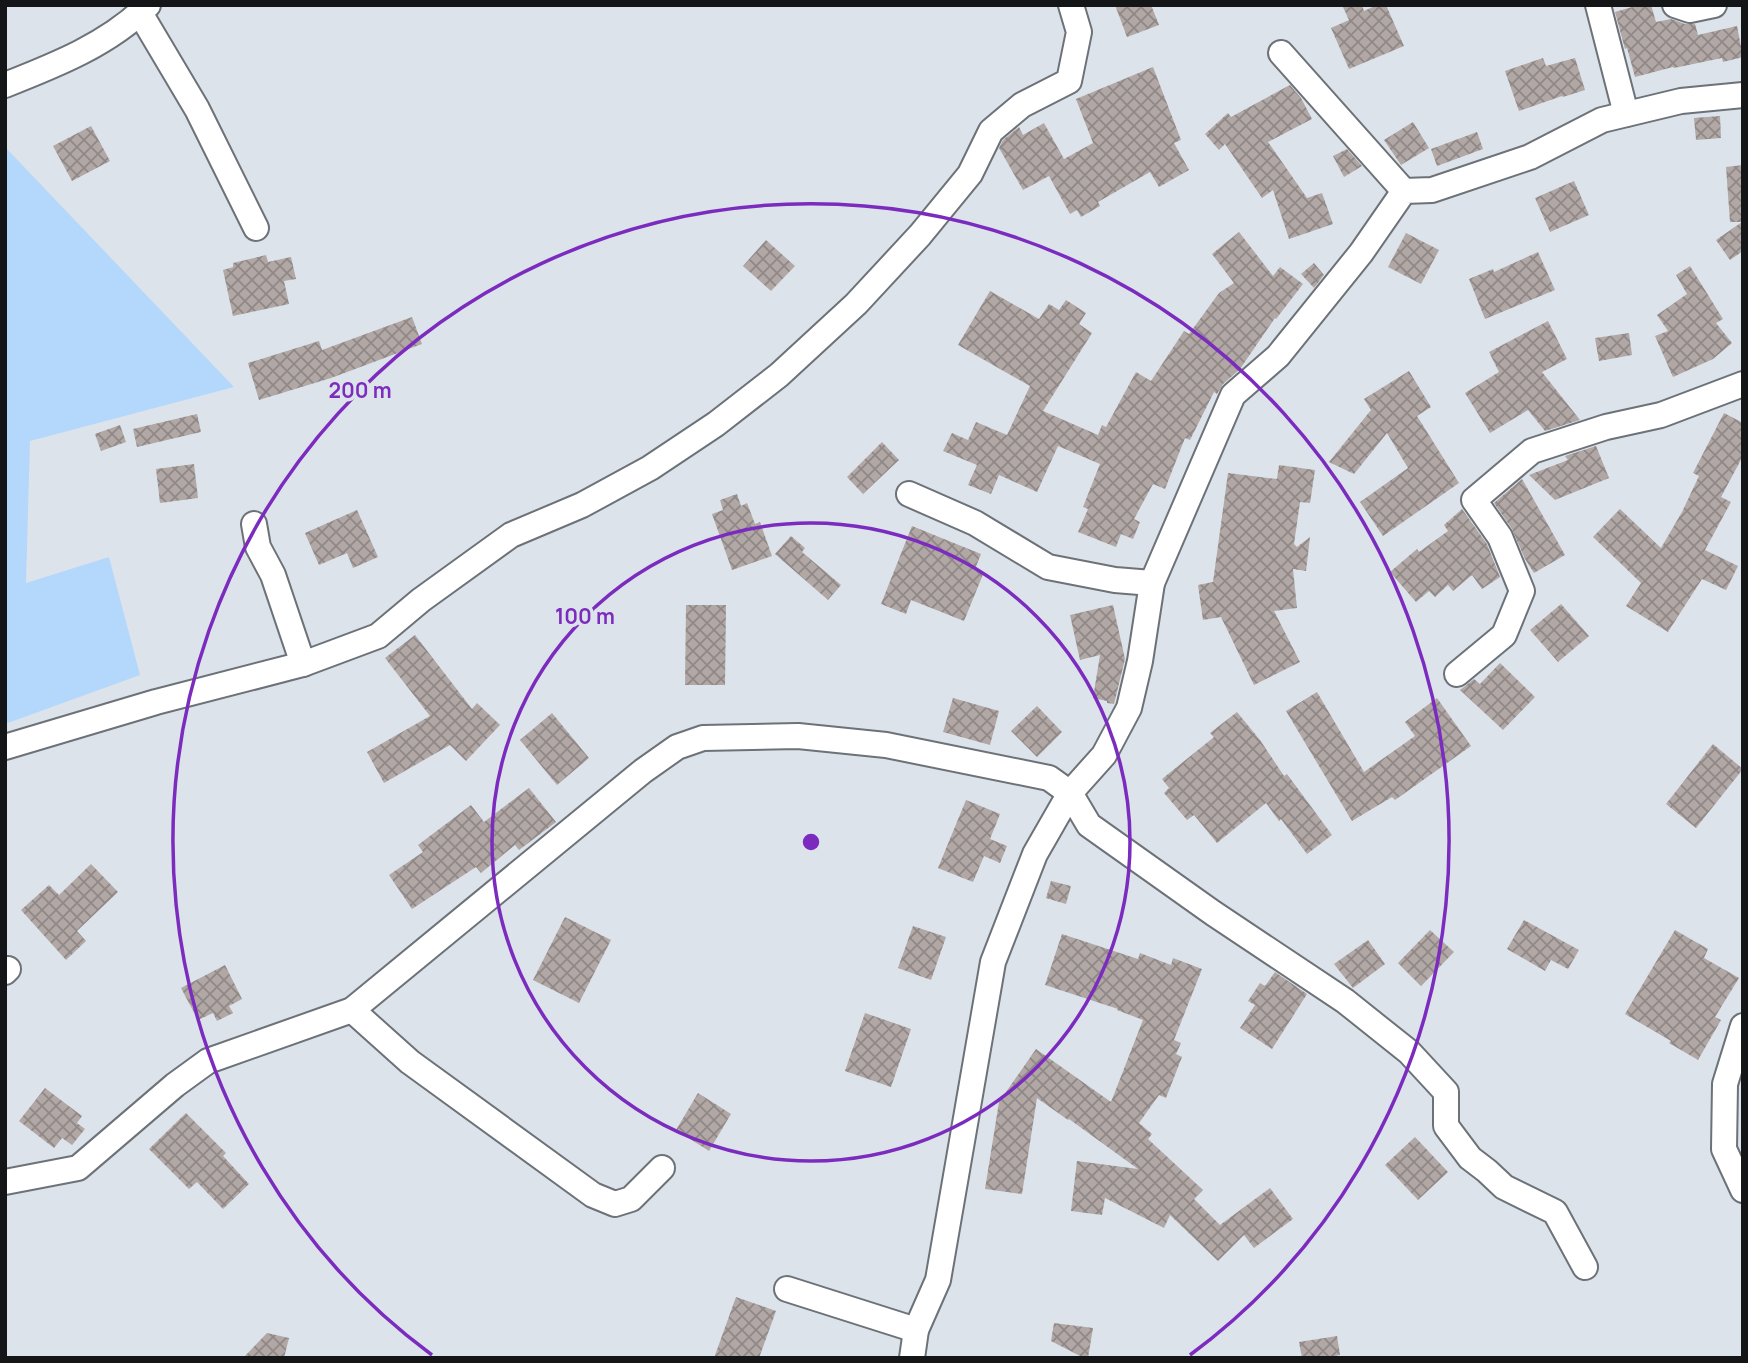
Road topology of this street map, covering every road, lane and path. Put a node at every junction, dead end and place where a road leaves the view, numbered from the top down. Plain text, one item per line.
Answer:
1 (1071, 5) edge
2 (1598, 5) edge
3 (1675, 5) edge
4 (1714, 5) edge
5 (144, 9) edge
6 (1282, 53) dead end
7 (5, 85) edge
8 (1743, 95) edge
9 (1626, 114) junction
10 (1404, 191) junction
11 (256, 228) dead end
12 (1743, 384) edge
13 (909, 494) dead end
14 (254, 524) dead end
15 (1152, 583) junction
16 (303, 664) junction
17 (1457, 674) dead end
18 (5, 747) edge
19 (1070, 793) junction
20 (352, 1010) junction
21 (1743, 1026) edge
22 (662, 1168) dead end
23 (5, 1182) edge
24 (1743, 1190) edge
25 (1585, 1267) dead end
26 (787, 1289) dead end
27 (916, 1330) junction
28 (912, 1358) edge

1 - 16 street
2 - 9 street
3 - 4 street
5 - 7 street
5 - 11 street
6 - 10 street
8 - 9 street
9 - 10 street
10 - 15 street
12 - 17 street
13 - 15 street
14 - 16 street
15 - 19 street
16 - 18 street
19 - 20 street
19 - 25 street
19 - 27 street
20 - 22 street
20 - 23 street
21 - 24 street
26 - 27 street
27 - 28 street

